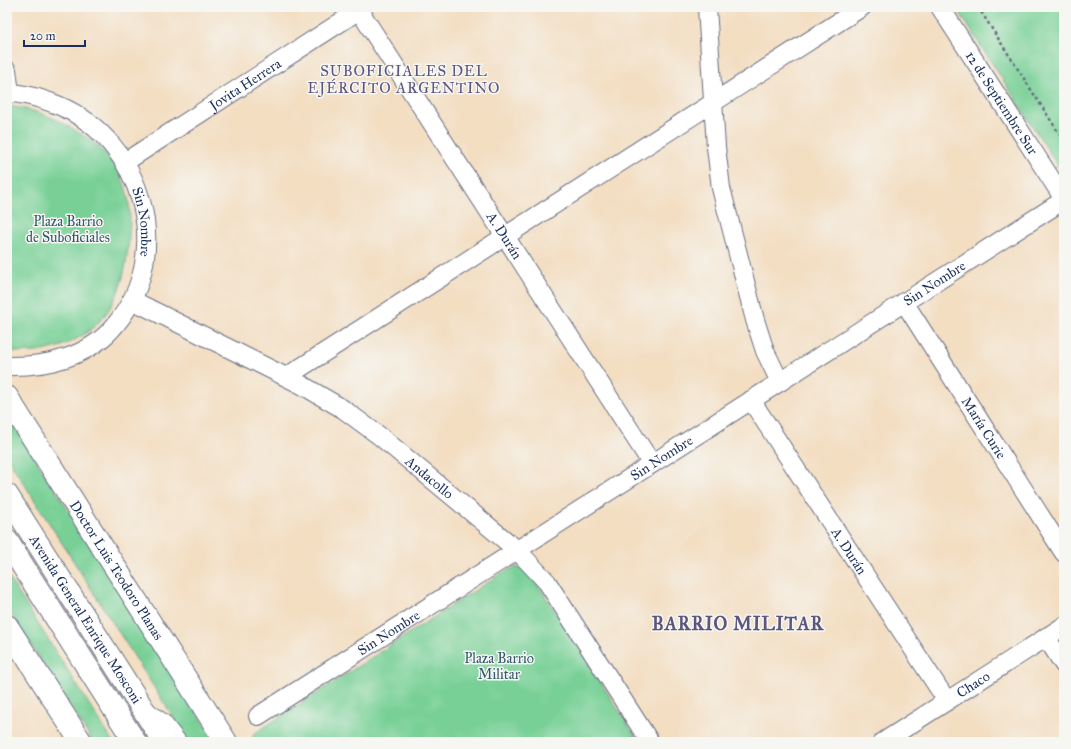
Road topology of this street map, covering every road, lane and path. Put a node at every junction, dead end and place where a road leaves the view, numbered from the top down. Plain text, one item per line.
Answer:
1 (707, 7) edge
2 (862, 7) edge
3 (940, 7) edge
4 (978, 7) edge
5 (360, 8) edge
6 (7, 70) edge
7 (9, 93) edge
8 (713, 102) junction
9 (1064, 141) edge
10 (125, 162) junction
11 (1064, 199) edge
12 (505, 236) junction
13 (132, 300) junction
14 (904, 302) junction
15 (7, 366) edge
16 (286, 377) junction
17 (780, 382) junction
18 (7, 397) edge
19 (751, 400) junction
20 (652, 464) junction
21 (7, 495) edge
22 (7, 541) edge
23 (518, 550) junction
24 (1064, 553) edge
25 (7, 626) edge
26 (1064, 626) edge
27 (1046, 637) junction
28 (1064, 664) edge
29 (137, 699) junction
30 (947, 701) junction
31 (258, 716) dead end
32 (81, 742) edge
33 (135, 742) edge
34 (164, 742) edge
35 (183, 742) edge
36 (226, 742) edge
37 (650, 742) edge
38 (883, 742) edge

1 - 8 street
2 - 8 street
3 - 11 street, 12 de Septiembre Sur
4 - 9 path
5 - 10 street, Jovita Herrera
5 - 12 street, A. Durán
6 - 7 street
7 - 10 street, Sin Nombre
8 - 12 street
8 - 17 street
10 - 13 street, Sin Nombre
11 - 14 street, Sin Nombre
12 - 16 street
12 - 20 street, A. Durán
13 - 15 street, Sin Nombre
13 - 16 street, Andacollo
14 - 17 street, Sin Nombre
14 - 24 street, María Curie
16 - 23 street, Andacollo
17 - 19 street, Sin Nombre
18 - 36 main road, Doctor Luis Teodoro Planas
19 - 20 street, Sin Nombre
19 - 30 street, A. Durán
20 - 23 street, Sin Nombre
21 - 29 main road, Avenida General Enrique Mosconi
22 - 33 main road, Avenida General Enrique Mosconi
23 - 31 street, Sin Nombre
23 - 37 street, Andacollo
25 - 32 main road
26 - 27 street, Chaco
27 - 28 street
27 - 30 street, Chaco
29 - 34 main road, Avenida General Enrique Mosconi
29 - 35 lane
30 - 38 street, Chaco

